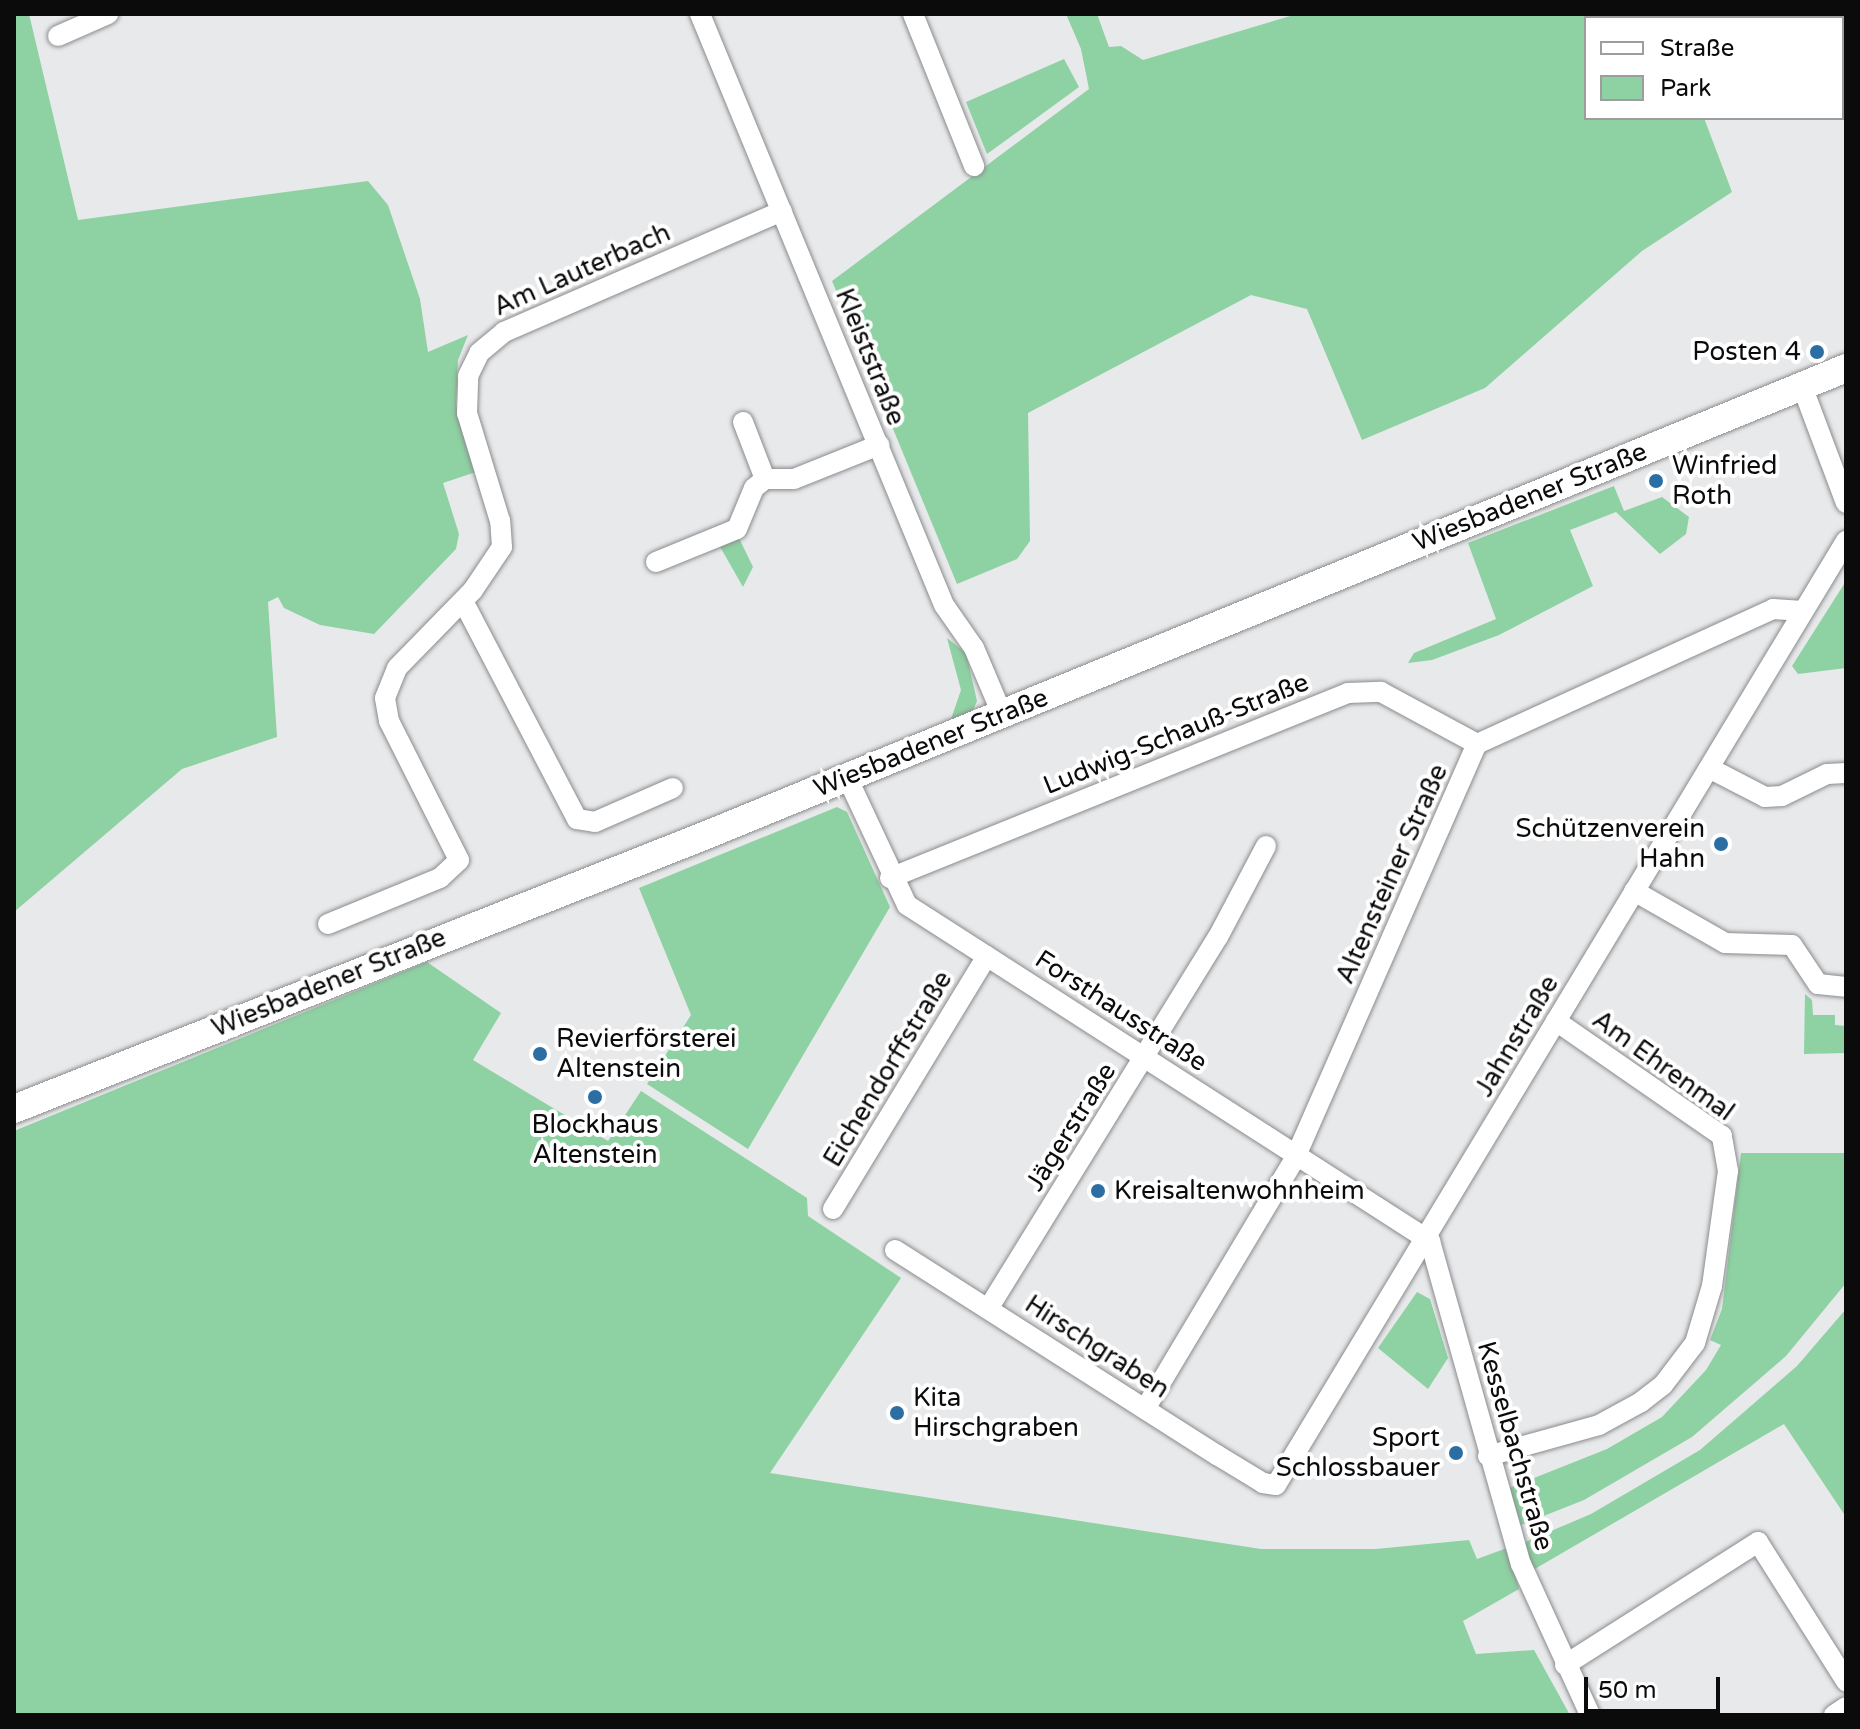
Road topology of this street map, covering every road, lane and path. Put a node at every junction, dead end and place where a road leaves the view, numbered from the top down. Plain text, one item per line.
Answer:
1 (108, 14) edge
2 (700, 14) edge
3 (913, 14) edge
4 (58, 36) dead end
5 (974, 166) dead end
6 (782, 211) junction
7 (1846, 369) edge
8 (1802, 386) junction
9 (743, 422) dead end
10 (879, 445) junction
11 (765, 479) junction
12 (1846, 503) edge
13 (1846, 541) edge
14 (656, 562) dead end
15 (463, 601) junction
16 (1803, 611) junction
17 (1002, 714) junction
18 (1477, 744) junction
19 (1709, 768) junction
20 (1846, 773) edge
21 (847, 777) junction
22 (673, 788) dead end
23 (1266, 846) dead end
24 (890, 878) junction
25 (1634, 891) junction
26 (328, 924) dead end
27 (987, 956) junction
28 (1846, 987) edge
29 (1556, 1021) junction
30 (1146, 1057) junction
31 (14, 1109) edge
32 (1295, 1158) junction
33 (833, 1209) dead end
34 (1426, 1237) junction
35 (895, 1250) dead end
36 (988, 1309) junction
37 (1145, 1409) junction
38 (1488, 1456) junction
39 (1272, 1486) joint
40 (1565, 1665) junction
41 (1846, 1681) edge
42 (1846, 1707) edge
43 (1590, 1715) edge
44 (1834, 1715) edge

1 - 4 street
2 - 6 street, Kleiststraße
3 - 5 street
6 - 10 street, Kleiststraße
6 - 15 street, Am Lauterbach
7 - 8 main road, Wiesbadener Straße
8 - 12 street
8 - 17 main road, Wiesbadener Straße
9 - 11 street
10 - 11 street
10 - 17 street, Kleiststraße
11 - 14 street
13 - 16 street
15 - 22 street
15 - 26 street, Am Lauterbach
16 - 18 street, Altensteiner Straße
16 - 19 street, Jahnstraße
17 - 21 main road, Wiesbadener Straße
18 - 24 street, Ludwig-Schauß-Straße
18 - 32 street, Altensteiner Straße
19 - 20 street
19 - 25 street, Jahnstraße
21 - 24 street, Forsthausstraße
21 - 31 main road, Wiesbadener Straße
23 - 30 street, Jägerstraße
24 - 27 street, Forsthausstraße
25 - 28 street
25 - 29 street, Jahnstraße
27 - 30 street, Forsthausstraße
27 - 33 street, Eichendorffstraße
29 - 34 street, Jahnstraße
29 - 38 street, Am Ehrenmal
30 - 32 street, Forsthausstraße
30 - 36 street, Jägerstraße
32 - 34 street, Forsthausstraße
32 - 37 street, Altensteiner Straße
34 - 38 street, Kesselbachstraße
34 - 39 street, Jahnstraße
35 - 36 street, Hirschgraben
36 - 37 street, Hirschgraben
37 - 39 street, Hirschgraben
38 - 40 street, Kesselbachstraße
40 - 41 street
40 - 43 street, Kesselbachstraße
42 - 44 street

